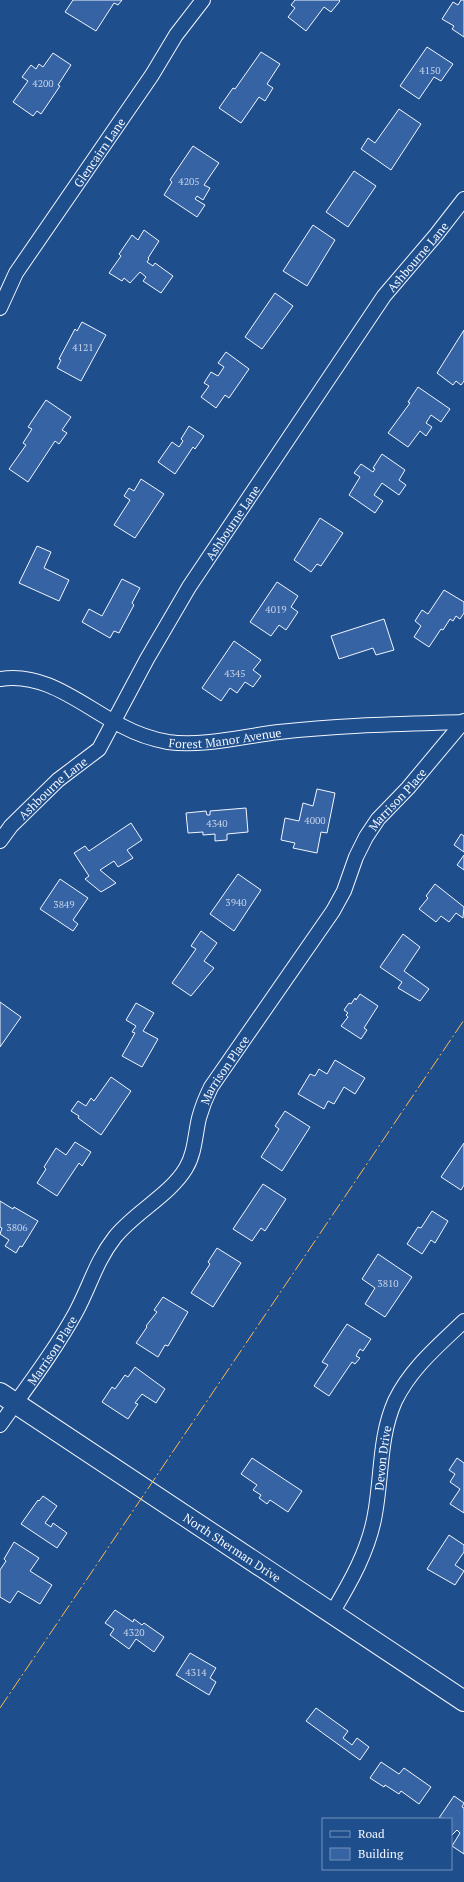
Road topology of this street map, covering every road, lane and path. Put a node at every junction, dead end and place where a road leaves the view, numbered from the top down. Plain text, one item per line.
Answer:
1 (203, 0) edge
2 (464, 199) edge
3 (0, 308) edge
4 (0, 679) edge
5 (114, 722) junction
6 (464, 722) edge
7 (0, 840) edge
8 (464, 1321) edge
9 (8, 1398) edge
10 (0, 1425) edge
11 (332, 1613) junction
12 (464, 1701) edge

1 - 3 street, Glencairn Lane
2 - 5 street, Ashbourne Lane
4 - 5 street, Forest Manor Avenue
5 - 6 street, Forest Manor Avenue
5 - 7 street, Ashbourne Lane
6 - 9 street, Marrison Place
8 - 11 street, Devon Drive
9 - 10 street, Marrison Place
9 - 11 main road, North Sherman Drive
11 - 12 main road, North Sherman Drive

